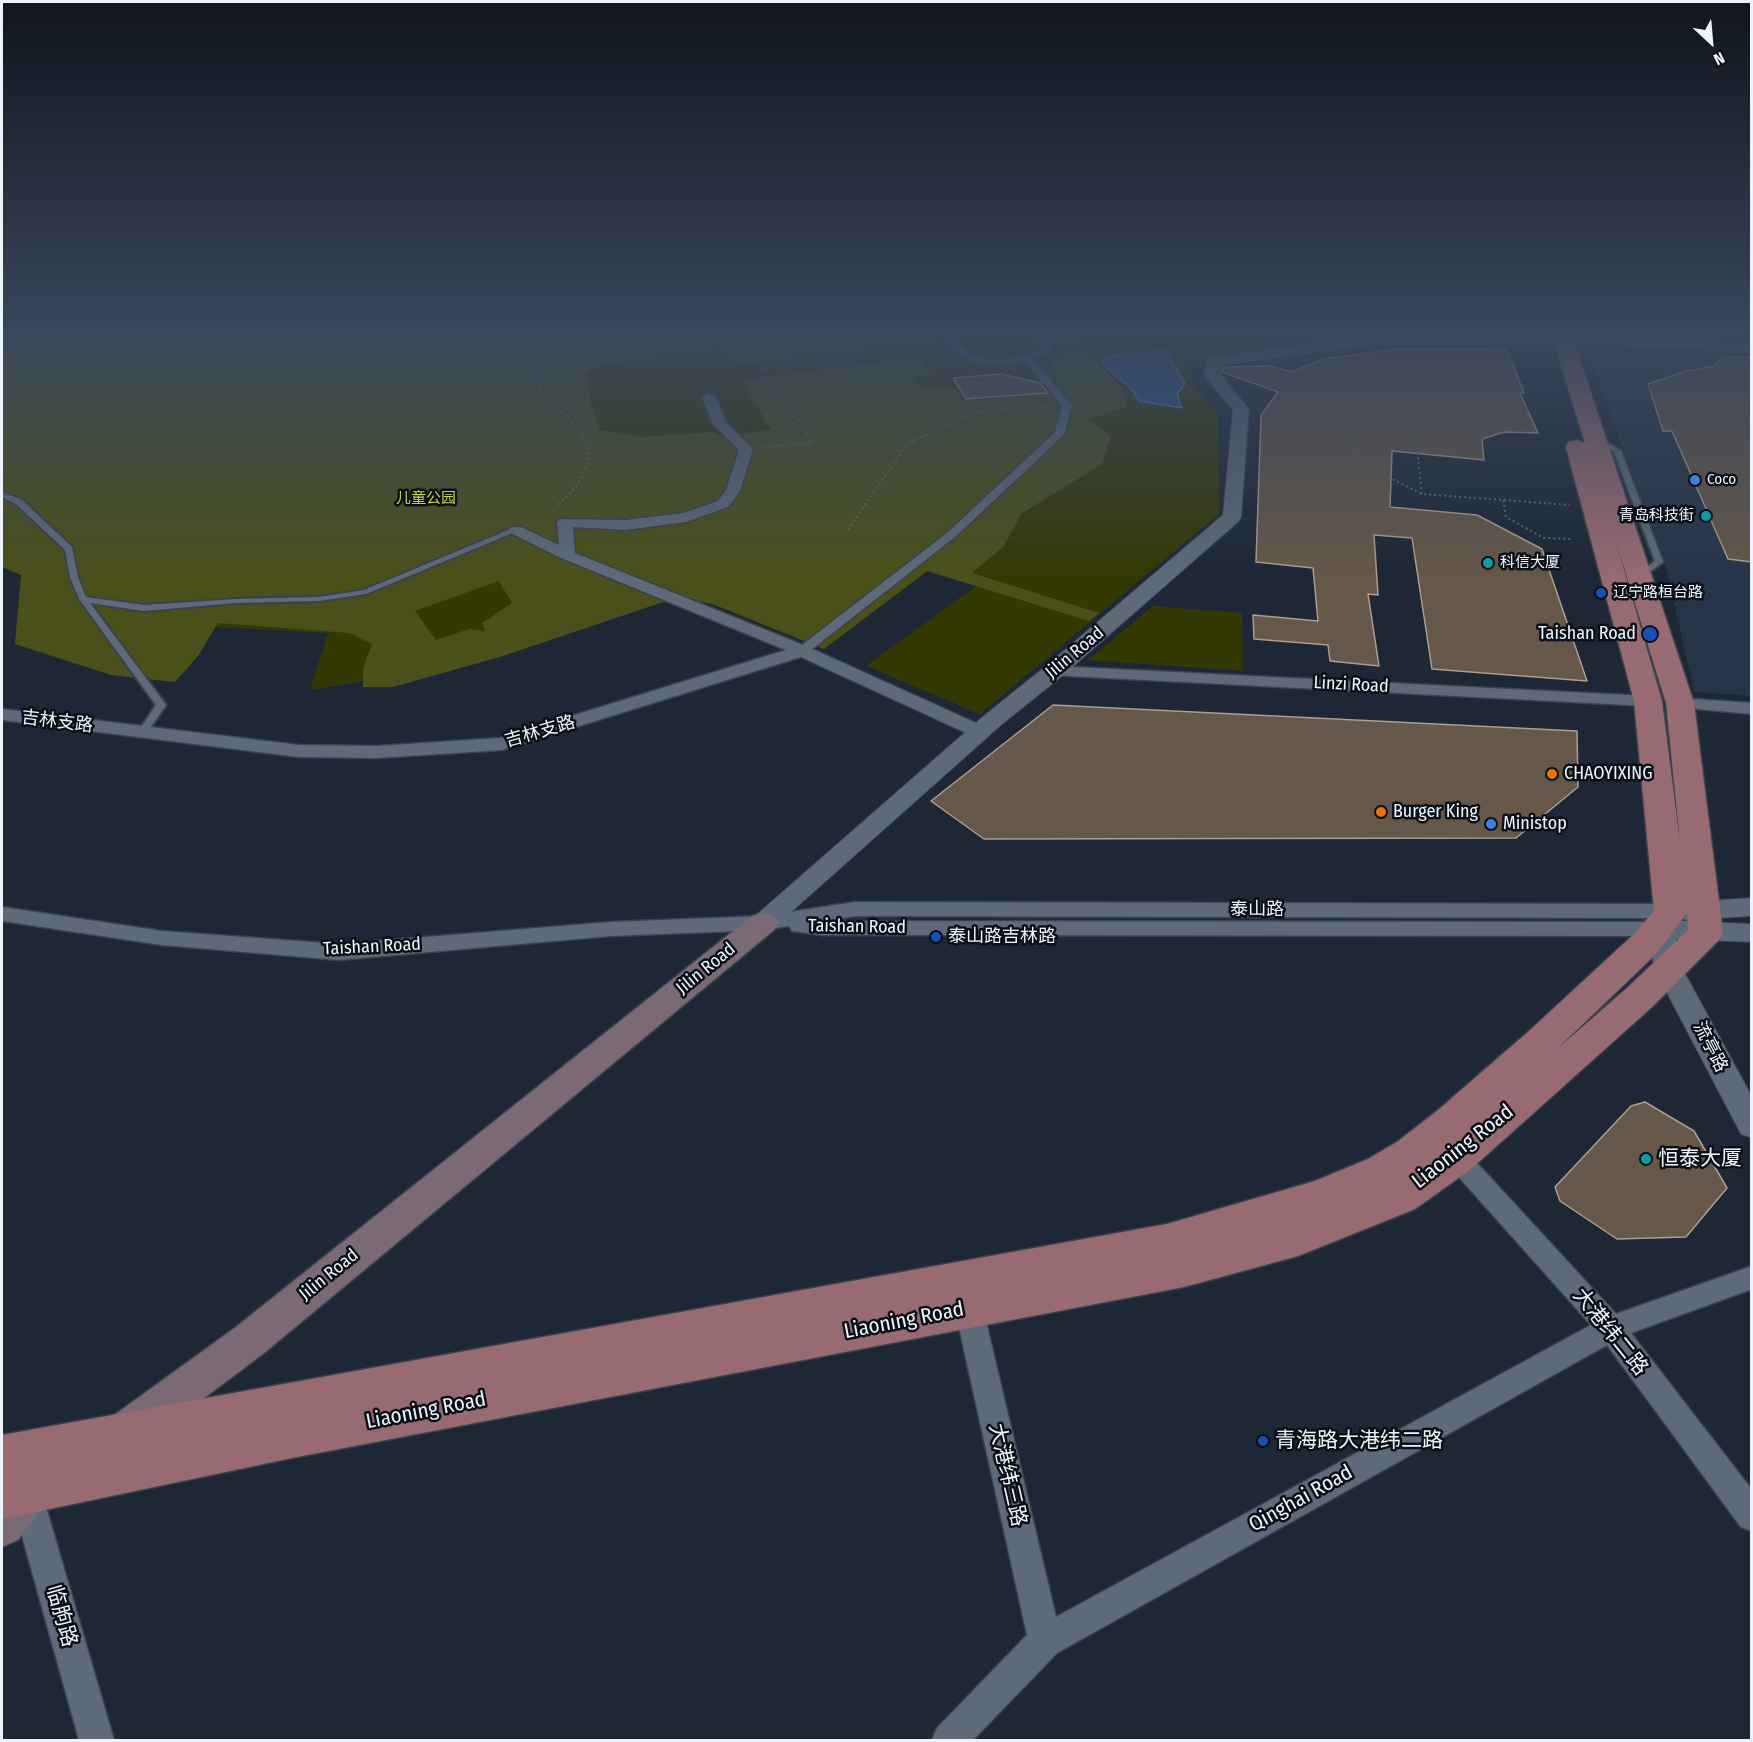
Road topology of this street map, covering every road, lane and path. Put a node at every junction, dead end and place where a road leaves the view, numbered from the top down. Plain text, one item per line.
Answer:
1 (566, 414) edge
2 (716, 414) edge
3 (793, 414) edge
4 (970, 414) edge
5 (1064, 414) edge
6 (1241, 414) edge
7 (1368, 414) edge
8 (1446, 414) edge
9 (1573, 414) edge
10 (1587, 414) edge
11 (746, 449) junction
12 (2, 494) edge
13 (1422, 494) junction
14 (1503, 500) junction
15 (1572, 505) dead end
16 (516, 530) junction
17 (848, 530) dead end
18 (1572, 539) dead end
19 (567, 555) junction
20 (83, 599) junction
21 (802, 651) junction
22 (1054, 671) junction
23 (1648, 701) junction
24 (1680, 703) junction
25 (1752, 709) edge
26 (2, 715) edge
27 (143, 732) junction
28 (980, 732) junction
29 (1752, 907) edge
30 (2, 914) edge
31 (1705, 921) junction
32 (763, 923) junction
33 (1752, 933) edge
34 (1666, 936) junction
35 (1752, 1126) edge
36 (1457, 1158) junction
37 (1752, 1277) edge
38 (969, 1309) junction
39 (1611, 1328) junction
40 (122, 1434) junction
41 (6, 1497) edge
42 (1752, 1516) edge
43 (1045, 1641) junction
44 (97, 1740) edge
45 (949, 1740) edge

1 - 16 path
2 - 11 street
3 - 11 path
4 - 17 path
5 - 21 street
6 - 22 street, Jilin Road
7 - 13 path
8 - 13 path
9 - 23 main road
10 - 24 main road
11 - 19 street
12 - 20 lane
13 - 14 path
14 - 15 path
14 - 18 path
16 - 19 street
16 - 20 lane
19 - 21 street
20 - 27 lane
21 - 27 street, 吉林支路
21 - 28 street
22 - 23 street, Linzi Road
22 - 28 street, Jilin Road
23 - 34 main road
24 - 25 street
24 - 31 main road
26 - 27 street, 吉林支路
28 - 32 street, Jilin Road
29 - 31 street
30 - 32 street, Taishan Road
31 - 33 street
31 - 34 main road, Liaoning Road
31 - 34 street
32 - 34 street, Taishan Road
32 - 40 main road, Jilin Road
34 - 35 street, 流亭路
34 - 36 main road, Liaoning Road
34 - 40 main road, Liaoning Road
36 - 38 main road, Liaoning Road
36 - 39 street, 大港纬二路
37 - 39 street, Qinghai Road
38 - 41 main road, Liaoning Road
38 - 43 street, 大港纬三路
39 - 42 street, 大港纬二路
39 - 43 street, Qinghai Road
40 - 41 main road, Liaoning Road
41 - 44 street, 临朐路
43 - 45 street, Qinghai Road

